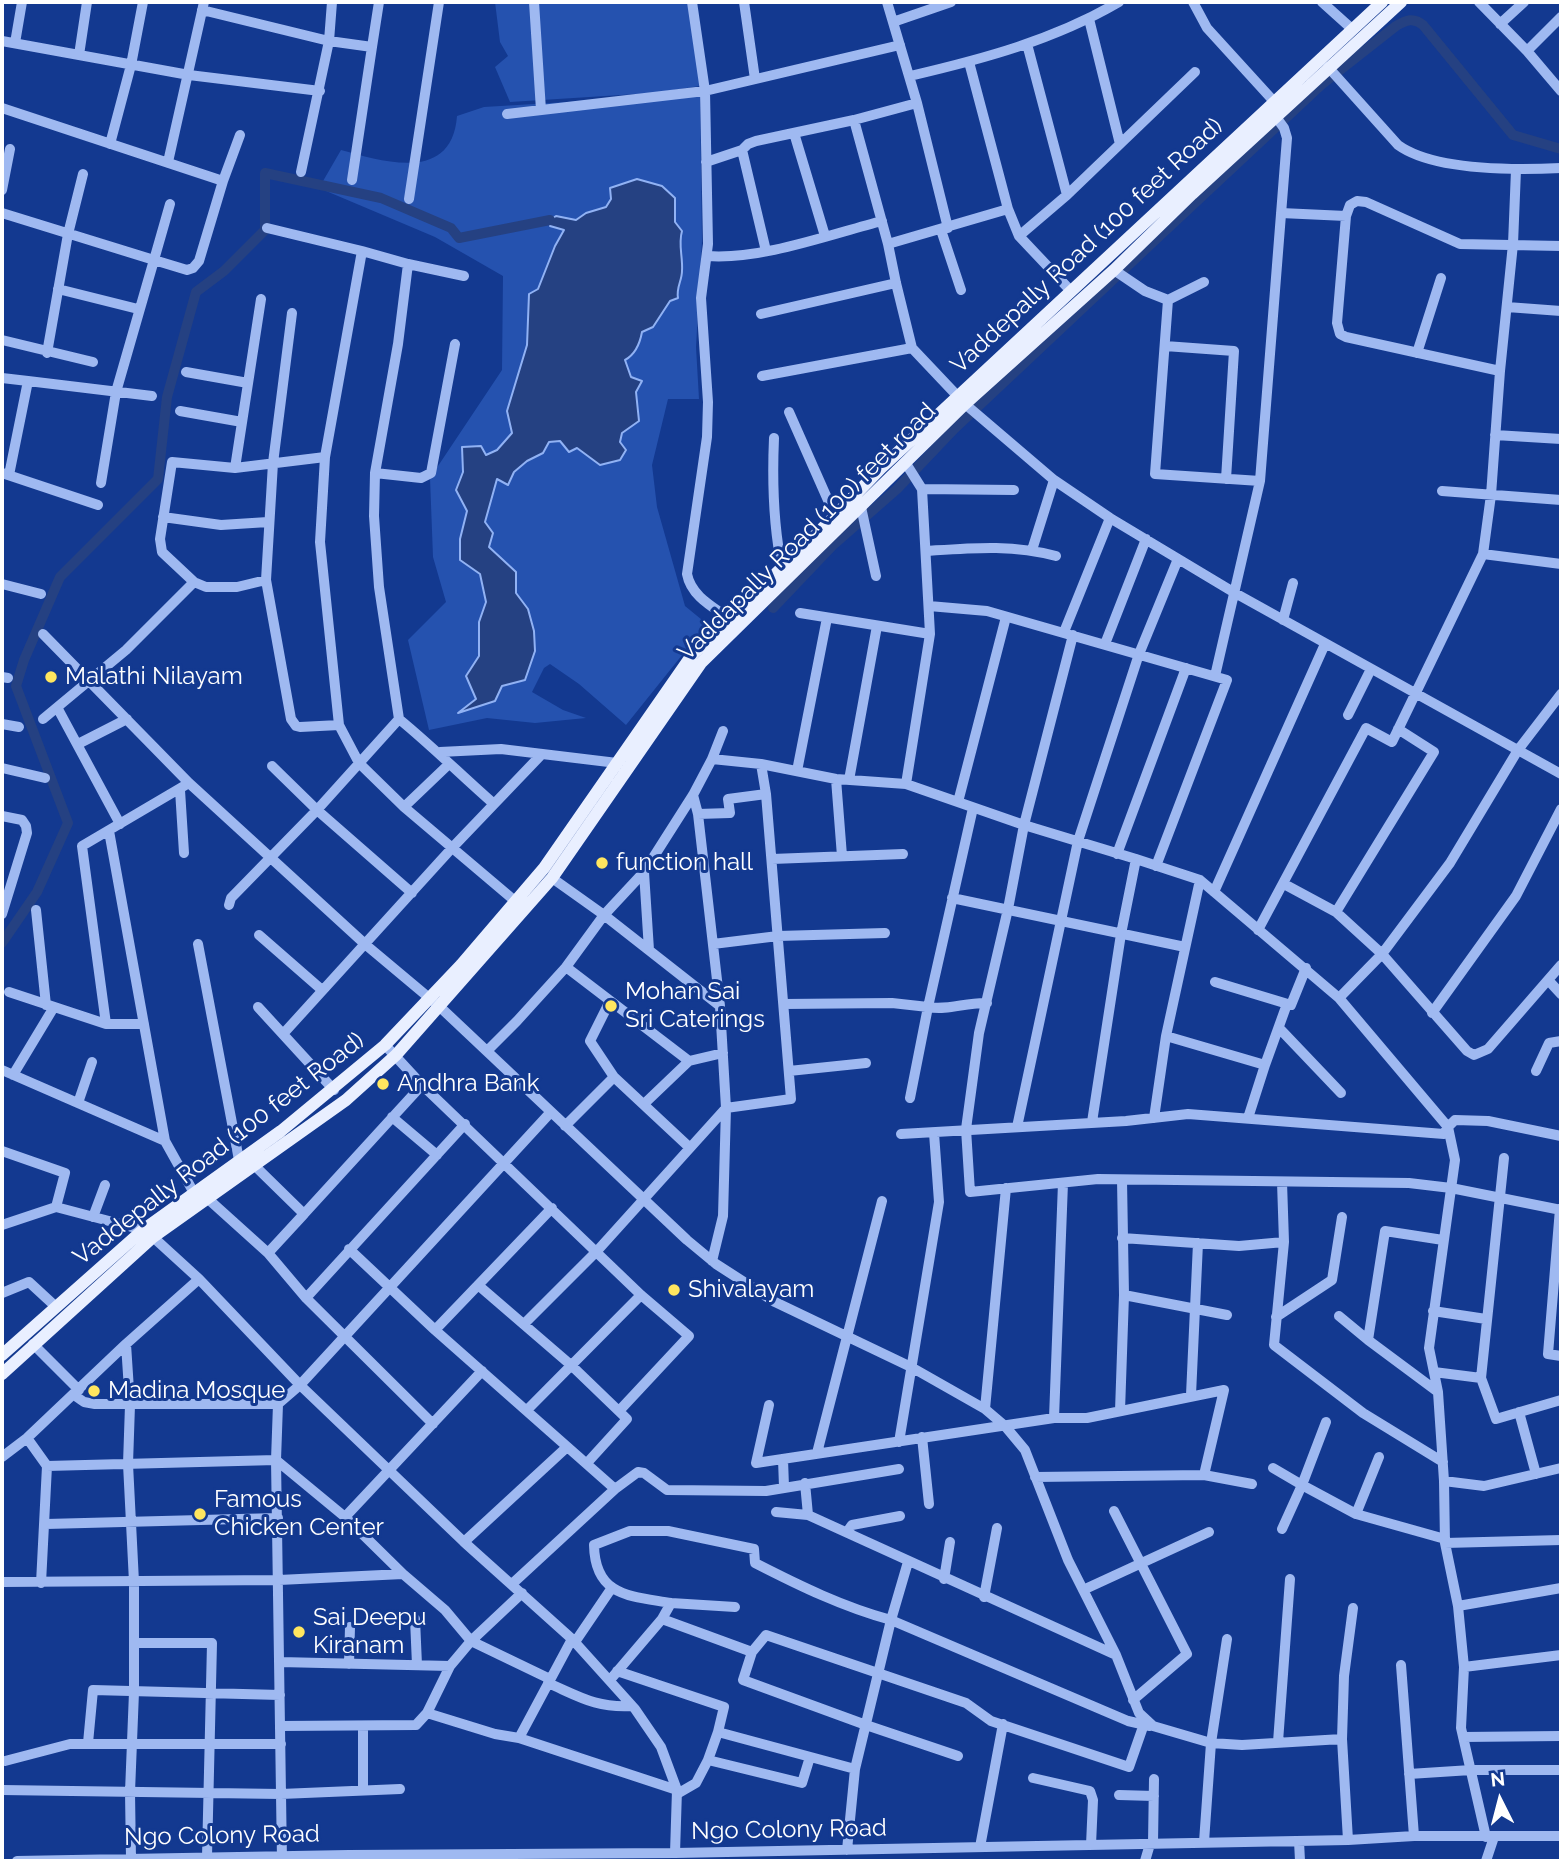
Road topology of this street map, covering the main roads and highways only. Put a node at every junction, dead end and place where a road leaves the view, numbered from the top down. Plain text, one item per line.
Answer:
1 (1387, 4) edge
2 (1279, 115) junction
3 (967, 406) junction
4 (435, 1003) junction
5 (148, 1233) junction
6 (2, 1355) edge
7 (2, 1374) edge

1 - 2 main road, Vaddepally Road (100 feet Road)
1 - 2 main road, Vaddapally Road (100) feet road
2 - 3 main road, Vaddapally Road (100) feet road
2 - 3 main road, Vaddepally Road (100 feet Road)
3 - 4 main road, Vaddapally Road (100) feet road
3 - 4 main road, Vaddepally Road (100 feet Road)
4 - 5 main road, Vaddepally Road (100 feet Road)
4 - 5 main road, Vaddapally Road (100) feet road
5 - 6 main road, Vaddepally Road (100 feet Road)
5 - 7 main road, Vaddapally Road (100) feet road

